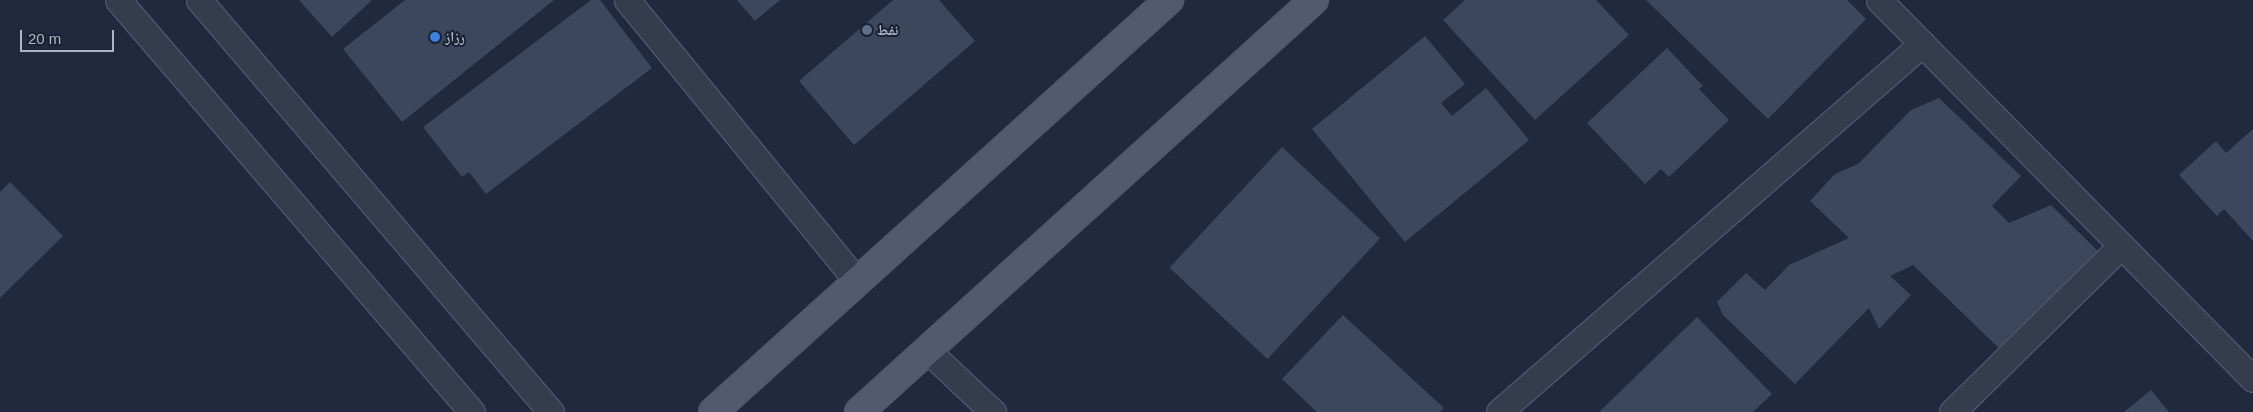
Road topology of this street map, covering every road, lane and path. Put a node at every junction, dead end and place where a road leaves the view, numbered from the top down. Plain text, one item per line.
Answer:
1 (118, 0) edge
2 (199, 0) edge
3 (627, 0) edge
4 (1169, 0) edge
5 (1314, 0) edge
6 (1879, 0) edge
7 (1922, 44) junction
8 (2121, 246) junction
9 (857, 281) junction
10 (927, 350) junction
11 (2253, 379) edge
12 (472, 412) edge
13 (551, 412) edge
14 (713, 412) edge
15 (858, 412) edge
16 (993, 412) edge
17 (1499, 412) edge
18 (1952, 412) edge

1 - 12 street
2 - 13 street
3 - 9 street
4 - 9 main road
5 - 10 main road
6 - 7 street
7 - 8 street
7 - 17 street
8 - 11 street
8 - 18 street
9 - 14 main road
10 - 15 main road
10 - 16 street

